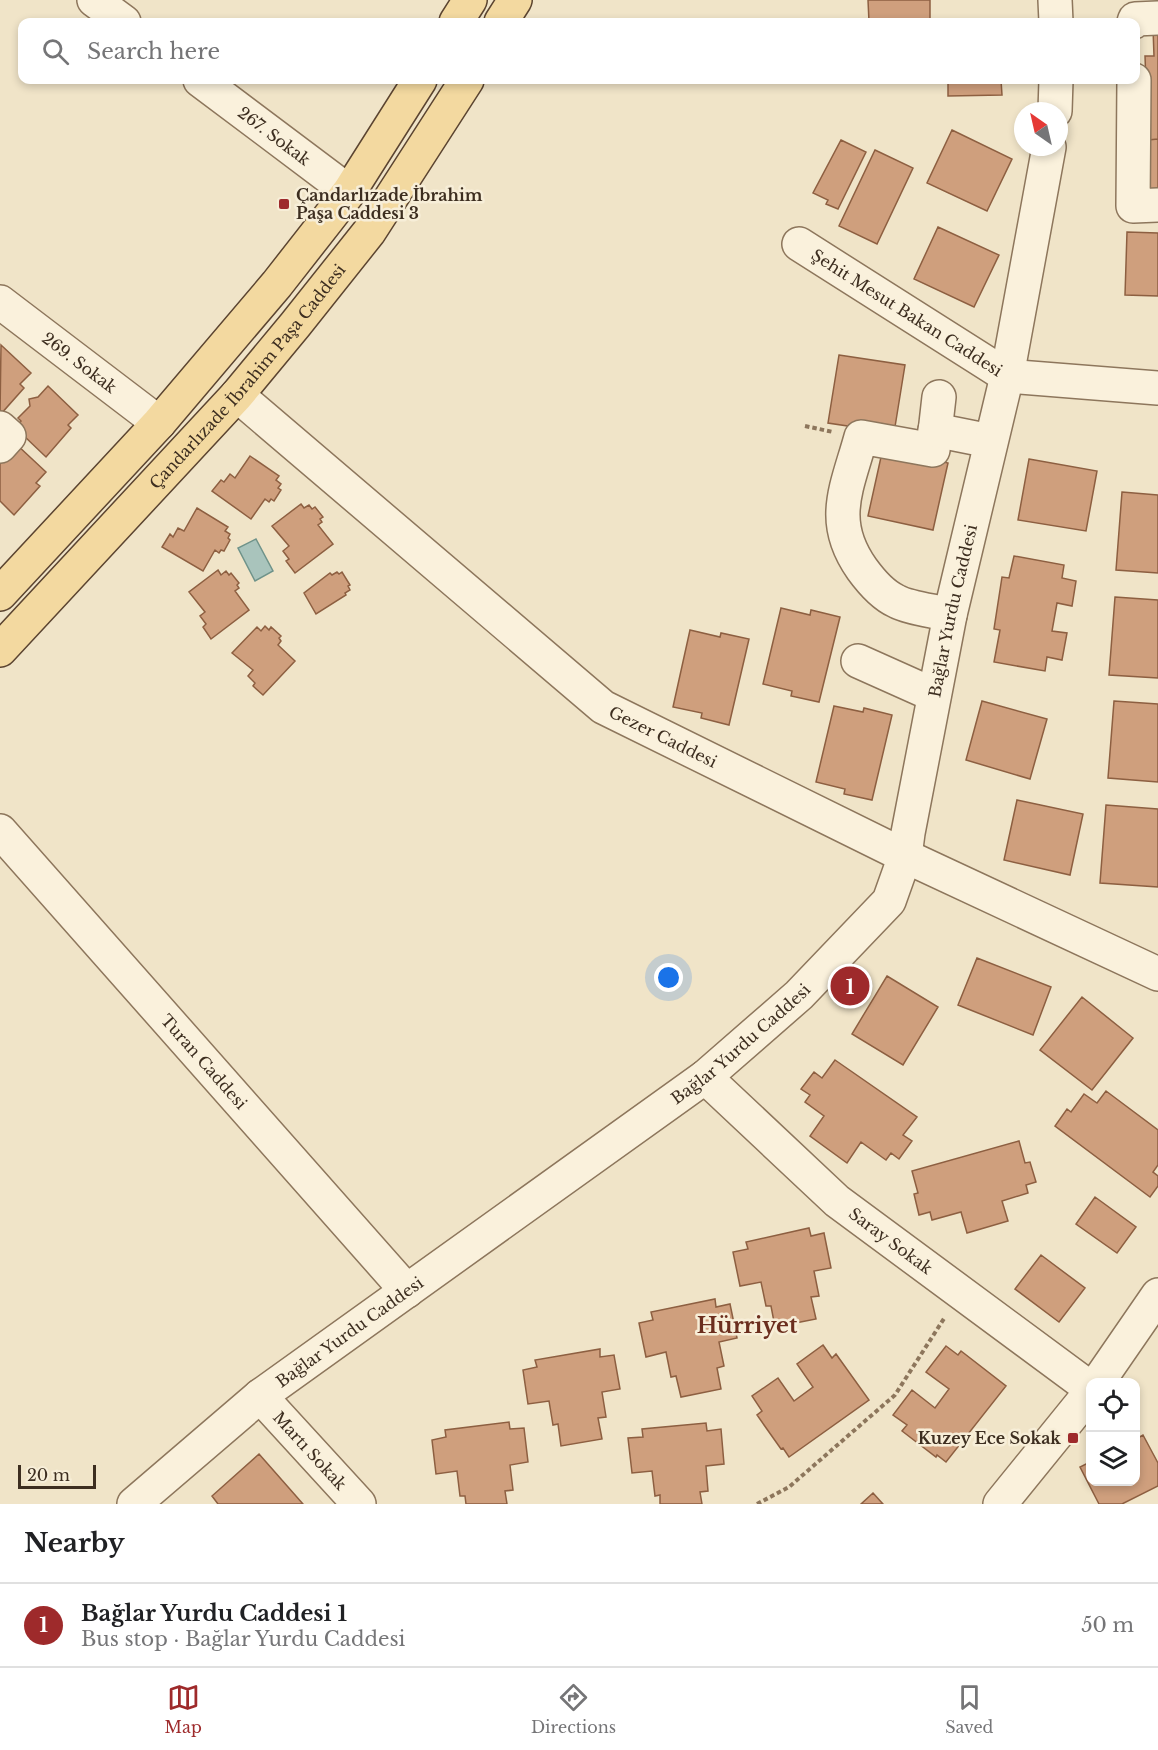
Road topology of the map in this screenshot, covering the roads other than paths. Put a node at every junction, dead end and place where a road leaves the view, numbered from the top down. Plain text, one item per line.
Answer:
1 (94, 0) edge
2 (470, 0) edge
3 (515, 0) edge
4 (1055, 0) edge
5 (119, 18) edge
6 (459, 18) edge
7 (504, 18) edge
8 (1056, 18) edge
9 (1158, 18) edge
10 (1140, 19) edge
11 (205, 84) edge
12 (417, 84) edge
13 (464, 84) edge
14 (1056, 84) edge
15 (1134, 84) edge
16 (1055, 102) edge
17 (1047, 156) edge
18 (349, 192) junction
19 (1158, 205) edge
20 (799, 244) dead end
21 (0, 302) edge
22 (1007, 376) junction
23 (1158, 388) edge
24 (237, 395) junction
25 (939, 397) dead end
26 (159, 423) junction
27 (0, 429) edge
28 (935, 430) junction
29 (990, 441) junction
30 (0, 446) edge
31 (0, 594) edge
32 (950, 615) junction
33 (0, 650) edge
34 (858, 661) dead end
35 (934, 695) junction
36 (0, 831) edge
37 (905, 856) junction
38 (1158, 974) edge
39 (705, 1077) junction
40 (407, 1291) junction
41 (1158, 1295) edge
42 (1101, 1378) edge
43 (1086, 1385) edge
44 (260, 1396) junction
45 (1086, 1398) edge
46 (134, 1504) edge
47 (359, 1504) edge
48 (1000, 1504) edge

1 - 5 street
2 - 6 main road
3 - 7 main road
4 - 8 street
9 - 10 street
11 - 18 street, 267. Sokak
12 - 18 main road
13 - 24 main road, Çandarlızade İbrahim Paşa Caddesi
14 - 16 street
15 - 19 street
17 - 22 street, Bağlar Yurdu Caddesi
18 - 26 main road
20 - 22 street, Şehit Mesut Bakan Caddesi
21 - 26 street, 269. Sokak
22 - 23 street, Şehit Mesut Bakan Caddesi
22 - 29 street, Bağlar Yurdu Caddesi
24 - 33 main road, Çandarlızade İbrahim Paşa Caddesi
24 - 37 street, Gezer Caddesi
25 - 28 street
26 - 31 main road
27 - 30 street
28 - 29 street
28 - 32 street
29 - 32 street, Bağlar Yurdu Caddesi
32 - 35 street, Bağlar Yurdu Caddesi
34 - 35 street
35 - 37 street, Bağlar Yurdu Caddesi
36 - 40 street, Turan Caddesi
37 - 38 street, Gezer Caddesi
37 - 39 street, Bağlar Yurdu Caddesi
39 - 40 street, Bağlar Yurdu Caddesi
39 - 43 street, Saray Sokak
40 - 44 street, Bağlar Yurdu Caddesi
41 - 42 street
44 - 46 street, Bağlar Yurdu Caddesi
44 - 47 street, Martı Sokak
45 - 48 street

